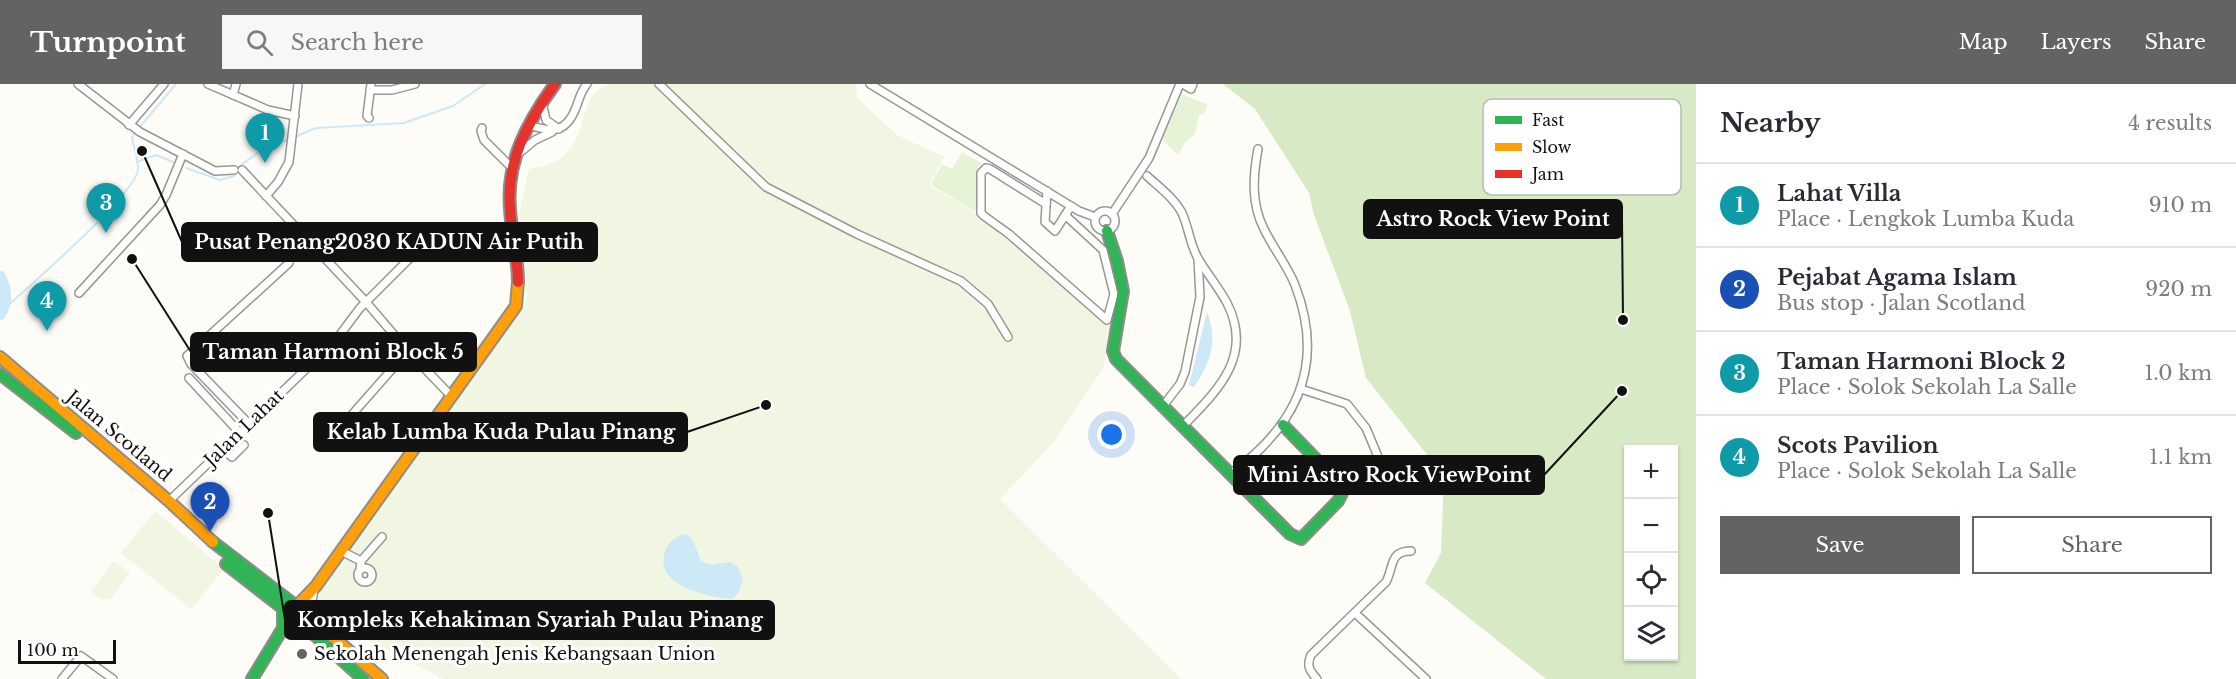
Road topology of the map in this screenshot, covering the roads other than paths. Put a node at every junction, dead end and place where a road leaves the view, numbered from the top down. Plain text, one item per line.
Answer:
1 (78, 84) edge
2 (164, 84) edge
3 (208, 84) edge
4 (236, 84) edge
5 (298, 84) edge
6 (415, 84) edge
7 (587, 84) edge
8 (659, 84) edge
9 (870, 84) edge
10 (1181, 84) edge
11 (1193, 84) edge
12 (549, 86) edge
13 (370, 87) edge
14 (233, 95) junction
15 (542, 102) junction
16 (295, 116) junction
17 (369, 118) dead end
18 (129, 125) junction
19 (529, 125) junction
20 (482, 128) dead end
21 (556, 130) junction
22 (1258, 149) dead end
23 (183, 154) junction
24 (516, 156) junction
25 (512, 168) junction
26 (1147, 176) dead end
27 (1047, 191) junction
28 (266, 196) junction
29 (1046, 204) junction
30 (1071, 206) junction
31 (1112, 214) junction
32 (1065, 215) junction
33 (1095, 216) junction
34 (437, 231) dead end
35 (1107, 231) junction
36 (1198, 259) junction
37 (289, 263) dead end
38 (79, 293) dead end
39 (366, 302) junction
40 (1008, 337) dead end
41 (408, 351) junction
42 (0, 357) edge
43 (0, 374) edge
44 (189, 378) dead end
45 (1301, 389) junction
46 (452, 397) junction
47 (1163, 406) junction
48 (349, 418) dead end
49 (249, 424) junction
50 (1283, 425) junction
51 (1183, 426) junction
52 (240, 433) junction
53 (244, 445) dead end
54 (223, 449) junction
55 (1230, 474) junction
56 (1387, 478) dead end
57 (169, 501) junction
58 (382, 537) dead end
59 (341, 551) junction
60 (1411, 551) dead end
61 (361, 561) junction
62 (360, 570) dead end
63 (316, 586) junction
64 (297, 613) junction
65 (1355, 613) junction
66 (277, 640) junction
67 (62, 679) edge
68 (113, 679) edge
69 (252, 679) edge
70 (363, 679) edge
71 (382, 679) edge
72 (1317, 679) edge
73 (1426, 679) edge

1 - 18 street
2 - 18 street
3 - 14 street
4 - 14 street
5 - 16 street
6 - 13 street
7 - 21 street
8 - 40 street
9 - 27 street
10 - 11 street
10 - 31 street
12 - 15 main road
13 - 17 street
14 - 16 street
15 - 19 main road
15 - 21 street
16 - 28 street
18 - 23 street
19 - 21 street
19 - 24 main road
20 - 25 street
21 - 24 street
22 - 45 street
23 - 28 street
23 - 38 street
24 - 25 main road
25 - 46 main road
26 - 36 street
27 - 29 street
27 - 30 street
28 - 39 street
29 - 32 street
29 - 32 street
30 - 32 street
30 - 33 street
31 - 33 street
31 - 35 street
33 - 35 street
34 - 39 street, Jalan Lahat
35 - 47 main road
36 - 47 street
36 - 51 street
37 - 49 street
39 - 41 street
39 - 49 street, Jalan Lahat
41 - 46 street
41 - 48 street
42 - 57 main road, Jalan Scotland
43 - 64 main road, Jalan Scotland
44 - 52 street
45 - 50 street
45 - 56 street
46 - 59 main road
47 - 51 main road
49 - 52 street, Jalan Lahat
50 - 55 street
50 - 55 main road
51 - 55 main road
52 - 54 street, Jalan Lahat
53 - 54 street
54 - 57 street, Jalan Lahat
57 - 64 main road, Jalan Scotland
58 - 61 street
59 - 61 street
59 - 63 main road
60 - 65 street
61 - 62 street
63 - 64 main road
63 - 64 street
64 - 66 main road
64 - 66 main road
64 - 70 main road, Jalan Scotland
64 - 71 main road, Jalan Scotland
65 - 72 street
65 - 73 street
66 - 69 main road
67 - 68 street

